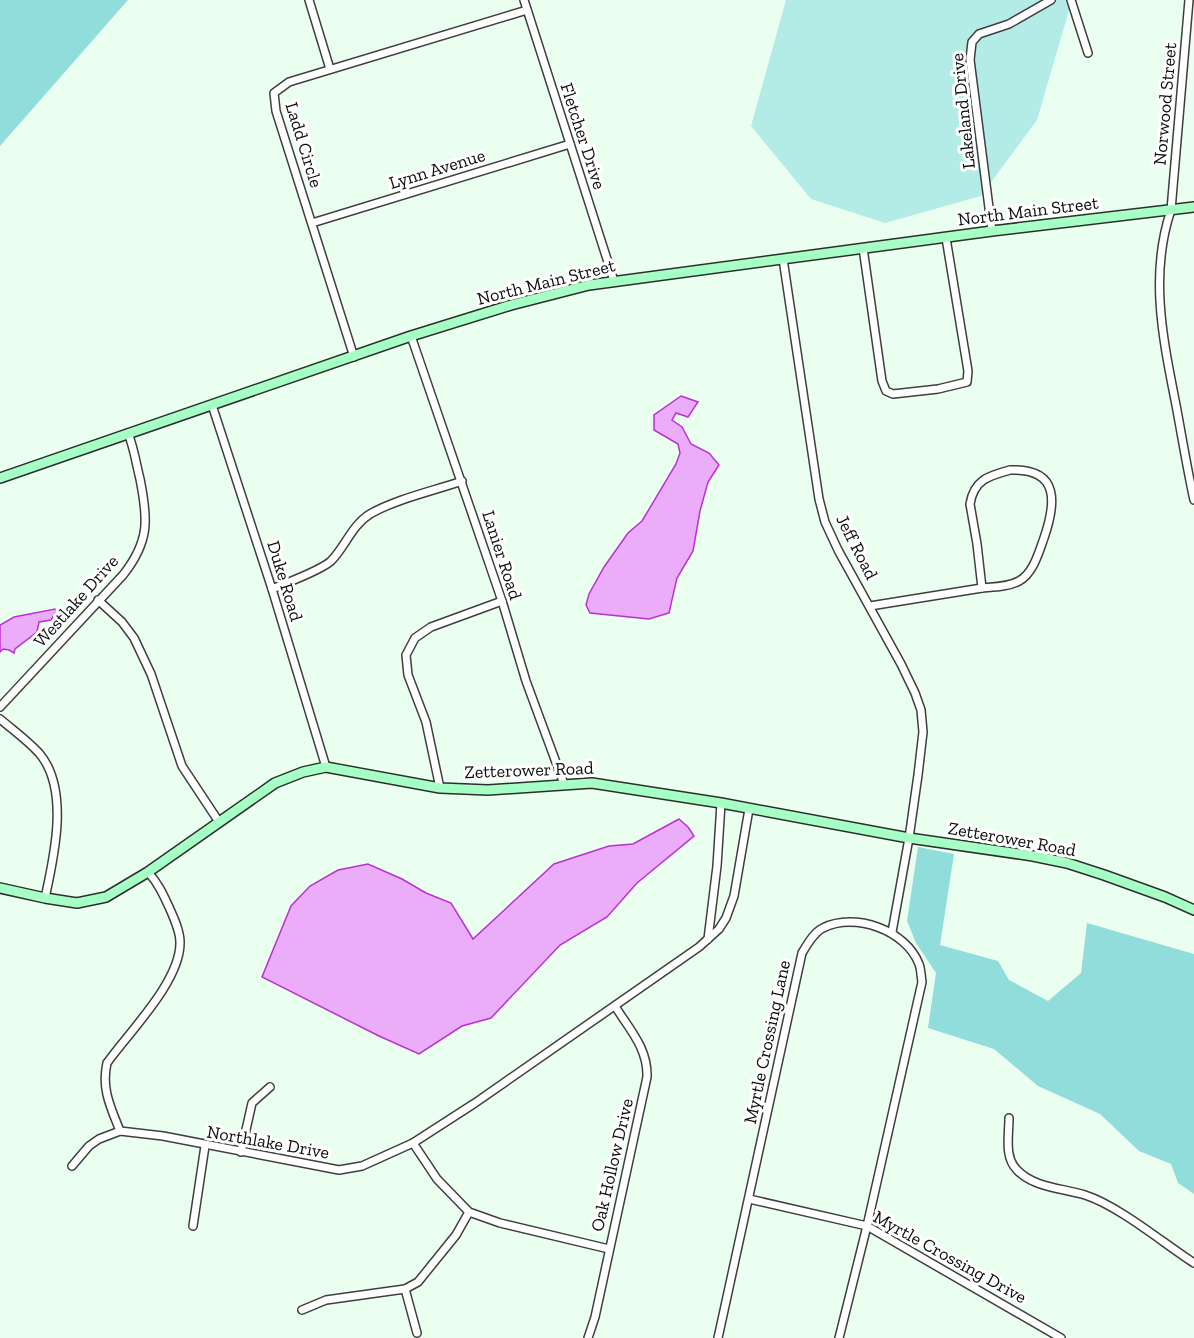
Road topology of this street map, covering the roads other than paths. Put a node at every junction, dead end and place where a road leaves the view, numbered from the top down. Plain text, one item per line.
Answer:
1 (309, 0) edge
2 (524, 0) edge
3 (1051, 0) edge
4 (1071, 0) edge
5 (1189, 0) edge
6 (527, 10) junction
7 (1088, 53) dead end
8 (330, 69) junction
9 (570, 144) junction
10 (1194, 207) edge
11 (1171, 210) junction
12 (312, 223) junction
13 (992, 231) junction
14 (946, 238) junction
15 (863, 248) junction
16 (783, 259) junction
17 (614, 281) junction
18 (411, 336) junction
19 (354, 357) junction
20 (212, 405) junction
21 (128, 433) junction
22 (0, 478) edge
23 (462, 481) junction
24 (1194, 500) edge
25 (982, 588) junction
26 (272, 589) junction
27 (98, 600) junction
28 (502, 601) junction
29 (870, 606) junction
30 (0, 707) edge
31 (0, 718) edge
32 (326, 767) junction
33 (564, 784) junction
34 (440, 788) junction
35 (721, 803) junction
36 (749, 809) junction
37 (219, 822) junction
38 (909, 838) junction
39 (148, 872) junction
40 (0, 888) edge
41 (45, 898) junction
42 (1194, 910) edge
43 (892, 932) junction
44 (708, 939) junction
45 (615, 1006) junction
46 (270, 1087) dead end
47 (1008, 1118) dead end
48 (120, 1131) junction
49 (413, 1143) junction
50 (205, 1146) junction
51 (241, 1152) junction
52 (72, 1166) dead end
53 (748, 1199) junction
54 (469, 1212) junction
55 (193, 1226) dead end
56 (867, 1226) junction
57 (609, 1250) junction
58 (1194, 1263) edge
59 (405, 1289) junction
60 (302, 1310) dead end
61 (417, 1334) dead end
62 (588, 1338) edge
63 (718, 1338) edge
64 (839, 1338) edge
65 (1061, 1338) edge

1 - 8 street
2 - 6 street, Fletcher Drive
3 - 13 street, Lakeland Drive
4 - 7 street
5 - 11 street, Norwood Street
6 - 8 street, Ladd Circle
6 - 9 street, Fletcher Drive
8 - 12 street, Ladd Circle
9 - 12 street, Lynn Avenue
9 - 17 street, Fletcher Drive
10 - 11 street, North Main Street
11 - 13 street, North Main Street
11 - 24 street, Norwood Street
12 - 19 street, Ladd Circle
13 - 14 street, North Main Street
14 - 15 street, North Main Street
14 - 15 street
15 - 16 street, North Main Street
16 - 17 street, North Main Street
16 - 29 street, Jeff Road
17 - 18 street, North Main Street
18 - 19 street, North Main Street
18 - 23 street, Lanier Road
19 - 20 street, North Main Street
20 - 21 street, North Main Street
20 - 26 street, Duke Road
21 - 22 street, North Main Street
21 - 27 street, Westlake Drive
23 - 26 street
23 - 28 street, Lanier Road
25 - 25 street
25 - 29 street
26 - 32 street, Duke Road
27 - 30 street, Westlake Drive
27 - 37 street
28 - 33 street, Lanier Road
28 - 34 street
29 - 38 street, Jeff Road
31 - 41 street
32 - 34 street, Zetterower Road
32 - 37 street, Zetterower Road
33 - 34 street, Zetterower Road
33 - 35 street, Zetterower Road
35 - 36 street, Zetterower Road
35 - 44 street
36 - 38 street, Zetterower Road
36 - 44 street, Northlake Drive
37 - 39 street, Zetterower Road
38 - 42 street, Zetterower Road
38 - 43 street, Jeff Road
39 - 41 street, Zetterower Road
39 - 48 street
40 - 41 street, Zetterower Road
43 - 53 street, Myrtle Crossing Lane
43 - 56 street
44 - 45 street, Northlake Drive
45 - 49 street, Northlake Drive
45 - 57 street, Oak Hollow Drive
46 - 51 street
47 - 58 street
48 - 50 street, Northlake Drive
48 - 52 street
49 - 51 street, Northlake Drive
49 - 54 street
50 - 51 street, Northlake Drive
50 - 55 street
53 - 56 street, Myrtle Crossing Drive
53 - 63 street, Myrtle Crossing Lane
54 - 57 street
54 - 59 street
56 - 64 street
56 - 65 street, Myrtle Crossing Drive
57 - 62 street, Oak Hollow Drive
59 - 60 street
59 - 61 street

